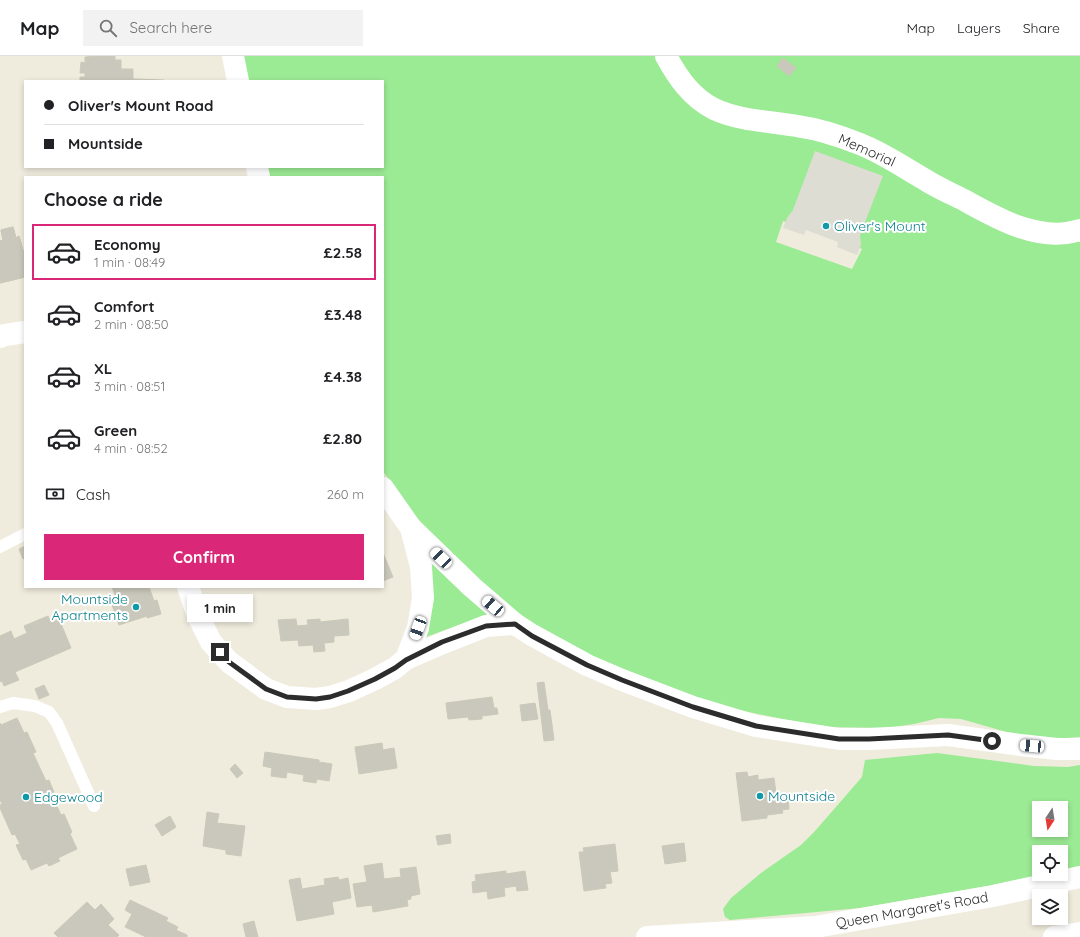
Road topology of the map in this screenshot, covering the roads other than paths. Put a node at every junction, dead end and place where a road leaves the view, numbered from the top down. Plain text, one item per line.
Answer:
1 (233, 56) edge
2 (666, 56) edge
3 (238, 80) edge
4 (1080, 230) edge
5 (24, 332) edge
6 (0, 337) edge
7 (384, 489) edge
8 (411, 528) junction
9 (24, 535) edge
10 (0, 547) edge
11 (188, 588) edge
12 (515, 624) junction
13 (406, 660) junction
14 (0, 707) edge
15 (1080, 748) edge
16 (94, 806) dead end
17 (1080, 877) edge
18 (1080, 933) edge
19 (694, 935) edge
20 (647, 937) edge
21 (1054, 937) edge

1 - 3 street
2 - 4 street, Memorial
5 - 6 street
7 - 8 street
8 - 12 street
8 - 13 street
9 - 10 lane
11 - 13 street
12 - 13 street
12 - 15 street
14 - 16 lane
17 - 19 street, Queen Margaret's Road
18 - 21 street
19 - 20 street, Queen Margaret's Road

